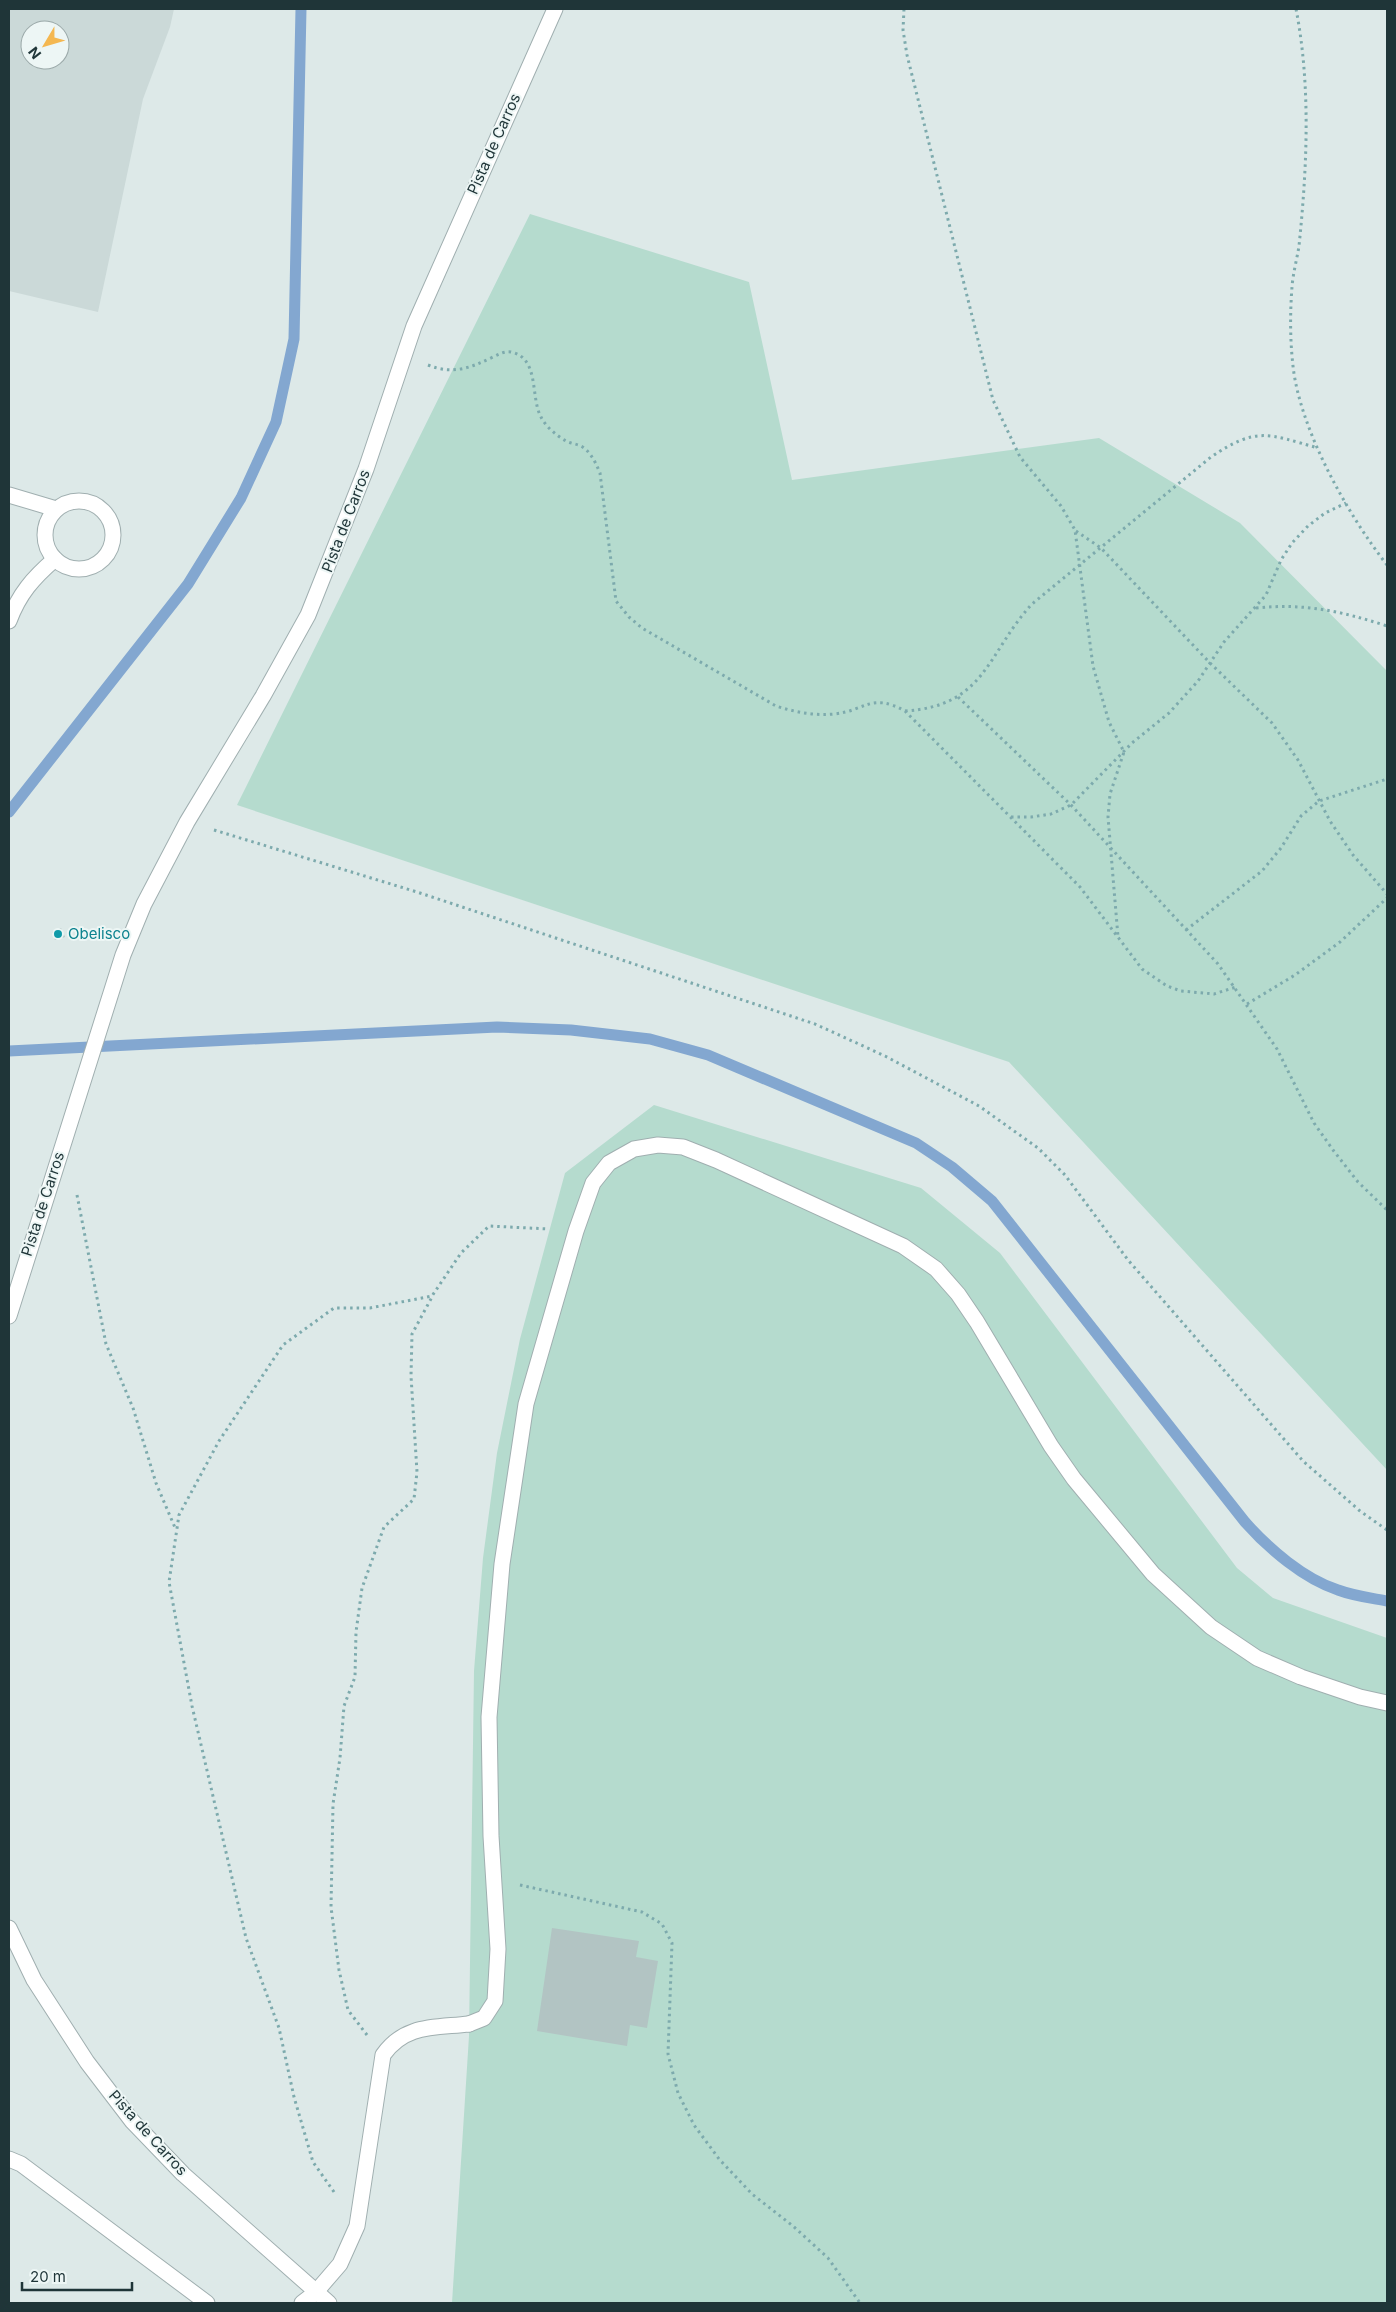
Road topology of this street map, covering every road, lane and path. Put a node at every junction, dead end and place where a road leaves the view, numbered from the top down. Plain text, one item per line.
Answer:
1 (555, 9) edge
2 (904, 9) edge
3 (1296, 9) edge
4 (407, 346) junction
5 (1318, 448) junction
6 (9, 496) edge
7 (1346, 503) junction
8 (56, 510) junction
9 (1075, 530) junction
10 (1101, 548) junction
11 (55, 559) junction
12 (1081, 565) junction
13 (1387, 566) edge
14 (1255, 608) junction
15 (9, 621) edge
16 (1387, 626) edge
17 (1210, 663) junction
18 (958, 697) junction
19 (905, 711) junction
20 (1124, 752) junction
21 (1387, 780) edge
22 (1319, 801) junction
23 (1071, 805) junction
24 (1011, 817) junction
25 (187, 822) junction
26 (1110, 846) junction
27 (1387, 894) edge
28 (1387, 898) edge
29 (1186, 930) junction
30 (1118, 937) junction
31 (1236, 987) junction
32 (1247, 1004) junction
33 (75, 1186) dead end
34 (1387, 1210) edge
35 (576, 1231) junction
36 (432, 1296) junction
37 (9, 1316) edge
38 (176, 1530) junction
39 (1387, 1530) edge
40 (1387, 1703) edge
41 (496, 1880) junction
42 (9, 1928) edge
43 (383, 2055) junction
44 (9, 2146) edge
45 (15, 2161) edge
46 (357, 2226) junction
47 (316, 2293) junction
48 (207, 2303) edge
49 (302, 2303) edge
50 (329, 2303) edge
51 (860, 2303) edge

1 - 4 street, Pista de Carros
2 - 9 path
3 - 5 path
4 - 19 path
4 - 25 street, Pista de Carros
5 - 7 path
5 - 10 path
6 - 8 street
7 - 13 path
7 - 14 path
8 - 11 street
8 - 11 street
9 - 10 path
9 - 12 path
10 - 12 path
10 - 17 path
11 - 15 street
12 - 18 path
12 - 20 path
14 - 16 path
14 - 17 path
17 - 20 path
17 - 22 path
18 - 19 path
18 - 23 path
19 - 24 path
20 - 23 path
20 - 26 path
21 - 22 path
22 - 27 path
22 - 29 path
23 - 24 path
23 - 26 path
24 - 30 path
25 - 37 street, Pista de Carros
25 - 39 path
26 - 29 path
26 - 30 path
28 - 32 path
29 - 31 path
30 - 31 path
31 - 32 path
32 - 34 path
33 - 38 path
35 - 36 path
35 - 40 street
35 - 41 street
36 - 38 path
36 - 43 path
38 - 46 path
41 - 43 street
41 - 51 path
42 - 47 street, Pista de Carros
43 - 46 street
44 - 45 street
45 - 48 street
46 - 47 street
47 - 49 street
47 - 50 street, Pista de Carros

